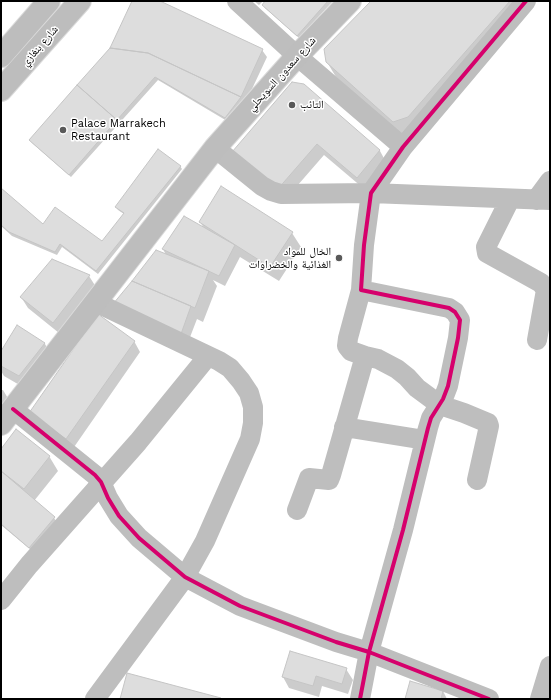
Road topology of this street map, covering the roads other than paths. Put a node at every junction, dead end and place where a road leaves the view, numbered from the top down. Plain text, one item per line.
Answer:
1 (49, 1) edge
2 (80, 1) edge
3 (236, 1) edge
4 (350, 1) edge
5 (526, 1) edge
6 (1, 56) edge
7 (296, 56) junction
8 (1, 90) edge
9 (403, 147) junction
10 (216, 148) junction
11 (550, 181) edge
12 (371, 193) junction
13 (510, 199) junction
14 (543, 200) edge
15 (361, 290) junction
16 (96, 302) junction
17 (537, 340) dead end
18 (208, 356) junction
19 (365, 356) junction
20 (440, 405) junction
21 (7, 416) edge
22 (344, 428) junction
23 (425, 440) junction
24 (477, 480) dead end
25 (101, 482) junction
26 (297, 510) dead end
27 (185, 577) junction
28 (1, 600) edge
29 (369, 652) junction
30 (550, 666) edge
31 (95, 699) edge
32 (360, 699) edge
33 (489, 699) edge
34 (540, 699) edge

1 - 6 main road, شارع بنغازي
2 - 8 main road, شارع بنغازي
3 - 7 street
4 - 7 main road, شارع سعدون السويحلي
5 - 9 street
7 - 9 street
7 - 10 main road, شارع سعدون السويحلي
9 - 12 street
10 - 12 street
10 - 16 main road, شارع سعدون السويحلي
11 - 14 street
12 - 13 street
12 - 15 street
13 - 14 street
13 - 17 street
15 - 19 street
15 - 20 street
16 - 18 street
16 - 21 main road, شارع سعدون السويحلي
18 - 25 street
18 - 27 street
19 - 20 street
19 - 22 street
20 - 23 street
20 - 24 street
21 - 25 street
22 - 23 street
22 - 26 street
23 - 29 street
25 - 27 street
25 - 28 street
27 - 29 street
27 - 31 street
29 - 32 street
29 - 33 street
30 - 34 street

